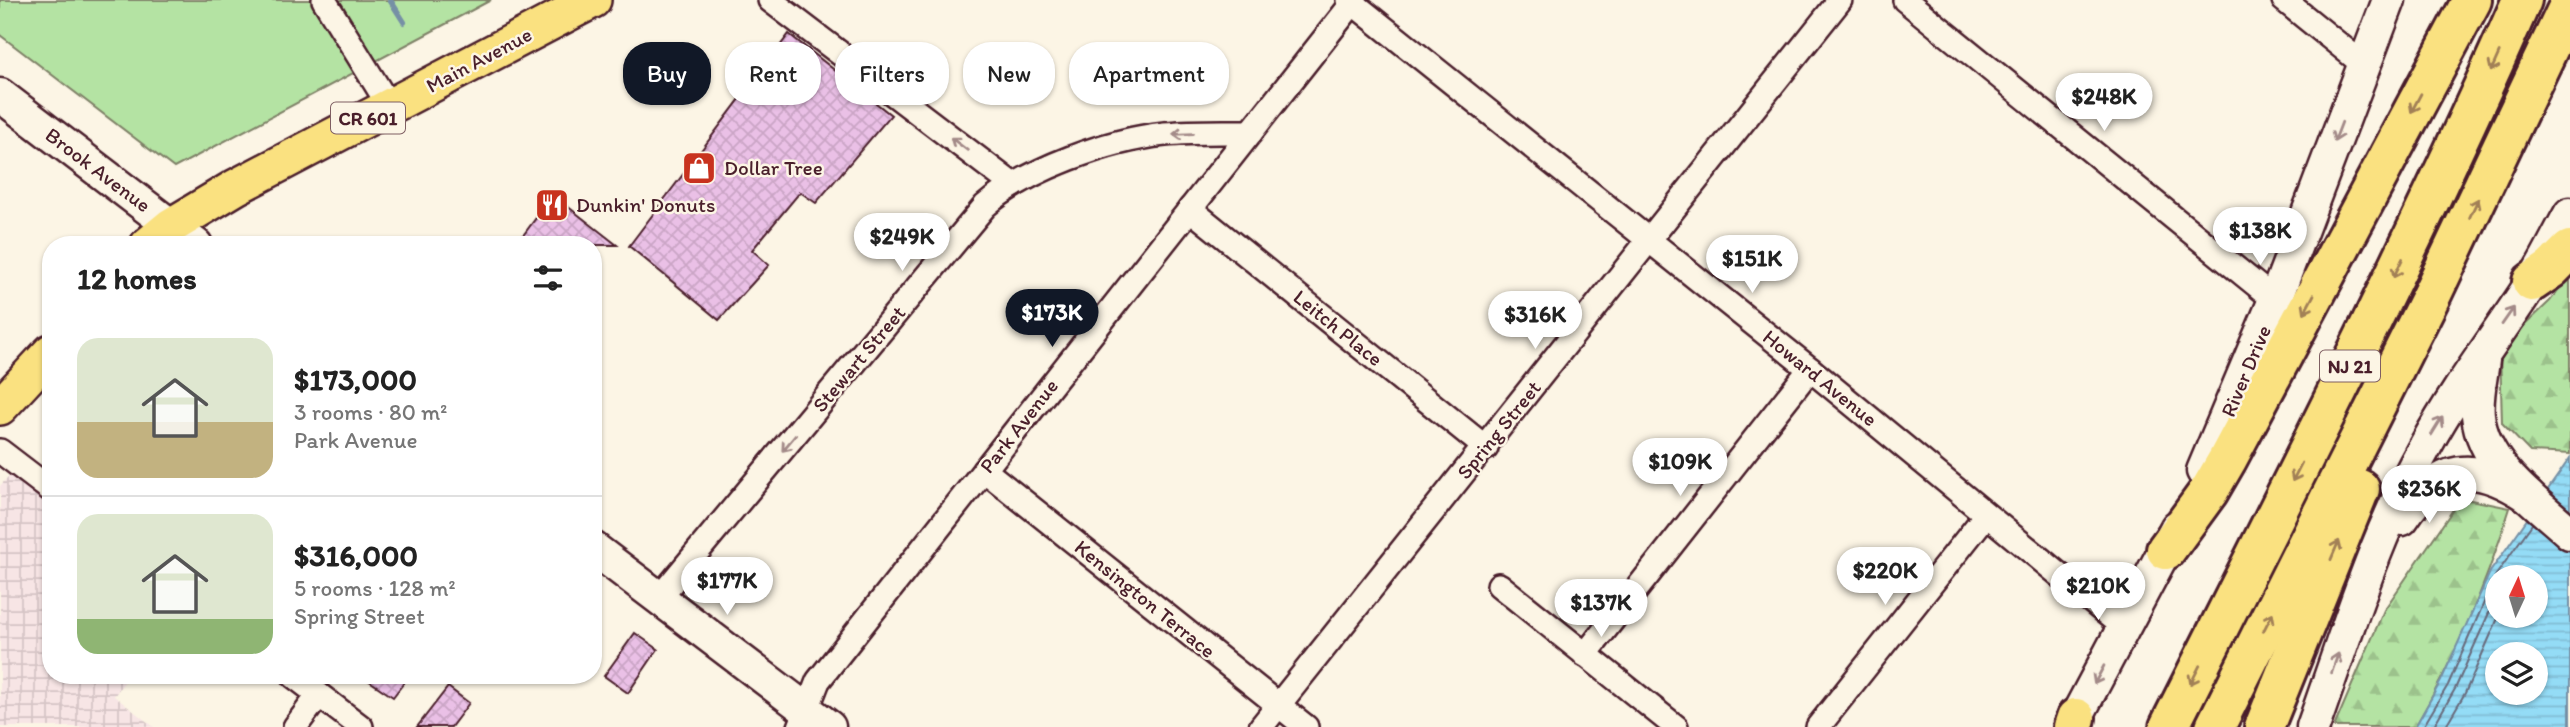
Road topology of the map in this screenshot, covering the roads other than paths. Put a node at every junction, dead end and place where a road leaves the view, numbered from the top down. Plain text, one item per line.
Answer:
1 (324, 0) edge
2 (593, 0) edge
3 (770, 0) edge
4 (1840, 0) edge
5 (1905, 0) edge
6 (2284, 0) edge
7 (2389, 0) edge
8 (2472, 0) edge
9 (2522, 0) edge
10 (1352, 1) edge
11 (2570, 3) edge
12 (2364, 65) junction
13 (0, 95) edge
14 (390, 107) junction
15 (1251, 132) junction
16 (1013, 185) junction
17 (1190, 209) junction
18 (2570, 214) edge
19 (168, 236) edge
20 (176, 236) edge
21 (1650, 241) junction
22 (2570, 250) edge
23 (2532, 282) junction
24 (2433, 292) junction
25 (2275, 300) junction
26 (2484, 350) junction
27 (42, 362) edge
28 (1810, 369) junction
29 (0, 407) edge
30 (1486, 447) junction
31 (0, 451) edge
32 (984, 470) junction
33 (42, 482) edge
34 (2528, 496) junction
35 (1986, 515) junction
36 (2570, 533) edge
37 (2166, 550) junction
38 (602, 555) edge
39 (1499, 585) dead end
40 (659, 598) junction
41 (2357, 599) junction
42 (2124, 628) junction
43 (1585, 654) junction
44 (305, 684) edge
45 (319, 695) junction
46 (1279, 705) junction
47 (812, 721) edge
48 (2074, 724) edge
49 (295, 727) edge
50 (361, 727) edge
51 (1261, 727) edge
52 (1306, 727) edge
53 (1676, 727) edge
54 (1818, 727) edge
55 (2169, 727) edge
56 (2215, 727) edge
57 (2264, 727) edge
58 (2313, 727) edge

1 - 14 street
2 - 14 main road, Main Avenue / CR 601
16 -> 3 street
4 - 21 street, Spring Street
5 - 25 street
6 - 12 street
7 - 12 main road, River Drive
8 -> 37 highway
9 -> 55 highway, NJ 21
10 - 15 street, Park Avenue
10 - 21 street, Howard Avenue
24 -> 11 highway, NJ 21
12 -> 25 main road, River Drive
13 - 19 main road, Brook Avenue
14 - 20 main road, Main Avenue / CR 601
15 -> 16 street, Stewart Street
15 - 17 street, Park Avenue
16 -> 40 street, Stewart Street
17 - 30 street, Leitch Place
17 - 32 street, Park Avenue
18 - 23 main road
21 - 28 street, Howard Avenue
21 - 30 street, Spring Street
22 - 23 highway
26 -> 23 main road
56 -> 24 highway, NJ 21
57 -> 24 highway
25 - 37 main road, River Drive
26 - 34 main road
41 -> 26 main road
27 - 29 main road
28 - 35 street, Howard Avenue
28 - 43 street
30 - 46 street, Spring Street
31 - 33 street
32 - 46 street, Kensington Terrace
32 - 47 street, Park Avenue
34 - 36 main road
34 - 41 main road
35 - 42 street, Howard Avenue
35 - 54 street
37 - 42 main road, River Drive
38 - 40 main road
39 - 43 street
40 - 47 main road
58 -> 41 main road
42 -> 48 main road, River Drive
43 - 53 street
44 - 45 street
45 - 49 street
45 - 50 street
46 - 51 street, Spring Street
46 - 52 street, Kensington Terrace

